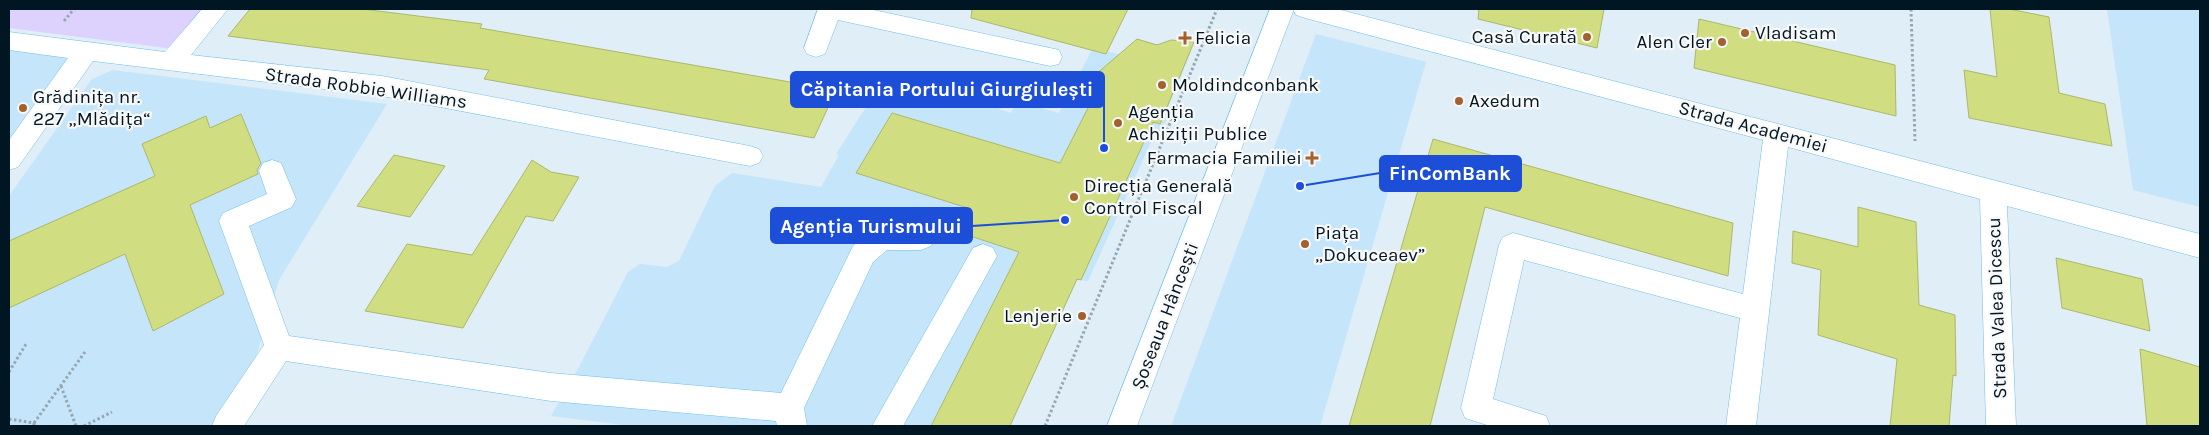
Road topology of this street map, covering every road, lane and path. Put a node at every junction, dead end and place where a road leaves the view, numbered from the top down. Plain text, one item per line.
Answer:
1 (216, 9) edge
2 (830, 9) edge
3 (1217, 9) edge
4 (1282, 9) edge
5 (1305, 9) edge
6 (1911, 9) edge
7 (9, 41) edge
8 (816, 48) dead end
9 (87, 52) junction
10 (1050, 57) dead end
11 (171, 62) junction
12 (1777, 133) junction
13 (750, 156) dead end
14 (9, 160) edge
15 (1916, 170) junction
16 (272, 171) dead end
17 (1993, 190) junction
18 (921, 238) dead end
19 (2200, 246) edge
20 (983, 256) dead end
21 (1755, 310) junction
22 (26, 344) dead end
23 (279, 347) junction
24 (85, 352) dead end
25 (9, 372) edge
26 (61, 386) junction
27 (112, 412) dead end
28 (790, 417) edge
29 (9, 419) edge
30 (34, 425) edge
31 (76, 426) edge
32 (84, 426) edge
33 (227, 426) edge
34 (887, 426) edge
35 (1045, 426) edge
36 (1122, 426) edge
37 (1534, 426) edge
38 (1741, 426) edge
39 (2001, 426) edge

1 - 11 street
2 - 8 street
2 - 10 street
3 - 35 path
4 - 36 street, Șoseaua Hâncești
5 - 12 street, Strada Academiei
6 - 15 path
7 - 9 street, Strada Robbie Williams
9 - 11 street, Strada Robbie Williams
9 - 14 street
11 - 13 street, Strada Robbie Williams
12 - 15 street, Strada Academiei
12 - 21 street
15 - 17 street, Strada Academiei
16 - 23 street
17 - 19 street, Strada Academiei
17 - 39 street, Strada Valea Dicescu
18 - 28 street
20 - 34 street
21 - 37 street
21 - 38 street
22 - 25 path
23 - 28 street
23 - 33 street
24 - 26 path
26 - 30 path
26 - 31 path
27 - 32 path
29 - 30 path

